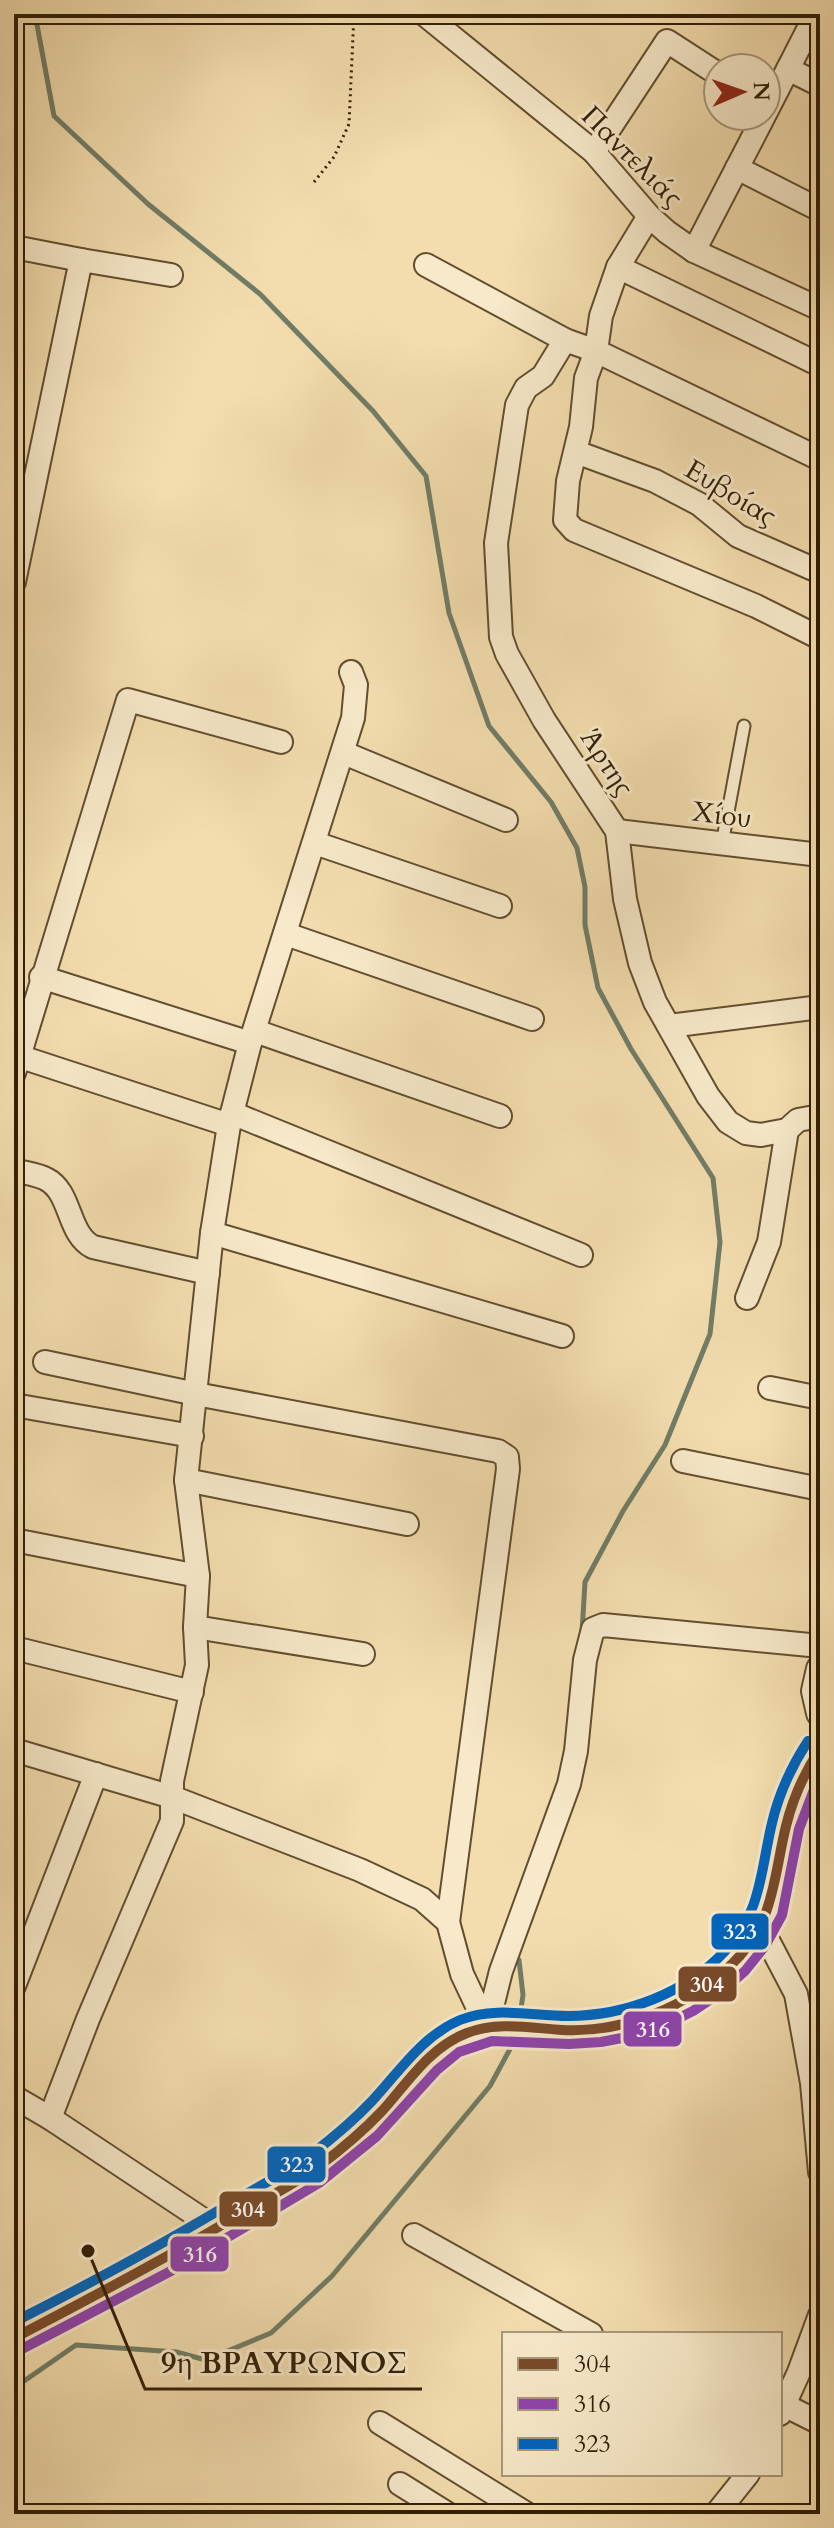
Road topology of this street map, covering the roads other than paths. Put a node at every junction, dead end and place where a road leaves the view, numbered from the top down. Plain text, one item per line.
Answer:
1 (424, 14) edge
2 (807, 21) edge
3 (702, 64) edge
4 (788, 69) junction
5 (782, 80) edge
6 (820, 85) edge
7 (755, 132) edge
8 (594, 152) junction
9 (737, 168) junction
10 (820, 210) edge
11 (649, 216) junction
12 (14, 247) edge
13 (694, 251) junction
14 (81, 260) junction
15 (426, 265) dead end
16 (618, 267) junction
17 (171, 275) dead end
18 (820, 309) edge
19 (565, 340) junction
20 (596, 351) junction
21 (820, 365) edge
22 (543, 376) junction
23 (586, 378) junction
24 (576, 452) junction
25 (820, 459) edge
26 (820, 572) edge
27 (14, 582) edge
28 (820, 638) edge
29 (351, 672) dead end
30 (744, 726) dead end
31 (281, 742) dead end
32 (344, 753) junction
33 (506, 820) dead end
34 (617, 831) junction
35 (315, 843) junction
36 (722, 845) junction
37 (820, 855) edge
38 (500, 906) dead end
39 (286, 934) junction
40 (41, 977) junction
41 (820, 1007) edge
42 (532, 1019) dead end
43 (669, 1026) junction
44 (252, 1037) junction
45 (16, 1064) edge
46 (500, 1116) dead end
47 (820, 1116) edge
48 (230, 1119) junction
49 (787, 1130) junction
50 (14, 1170) edge
51 (212, 1233) junction
52 (581, 1255) dead end
53 (208, 1273) junction
54 (747, 1298) dead end
55 (562, 1336) dead end
56 (45, 1362) dead end
57 (770, 1388) dead end
58 (196, 1394) junction
59 (820, 1398) edge
60 (14, 1405) edge
61 (192, 1436) junction
62 (683, 1461) dead end
63 (186, 1480) junction
64 (820, 1489) edge
65 (407, 1524) dead end
66 (14, 1540) edge
67 (198, 1576) junction
68 (195, 1627) junction
69 (820, 1646) edge
70 (14, 1648) edge
71 (363, 1654) dead end
72 (820, 1669) edge
73 (192, 1692) junction
74 (820, 1713) edge
75 (820, 1749) edge
76 (14, 1750) edge
77 (96, 1774) junction
78 (172, 1797) junction
79 (448, 1922) junction
80 (761, 1927) junction
81 (14, 1986) edge
82 (496, 2027) junction
83 (14, 2097) edge
84 (50, 2118) junction
85 (820, 2172) edge
86 (217, 2229) junction
87 (414, 2235) dead end
88 (820, 2316) edge
89 (587, 2332) edge
90 (14, 2338) edge
91 (782, 2409) edge
92 (380, 2423) dead end
93 (820, 2423) edge
94 (746, 2476) edge
95 (400, 2484) dead end
96 (448, 2514) edge
97 (527, 2514) edge
98 (716, 2514) edge

1 - 8 street, Παντελιάς
2 - 4 street
3 - 8 street
4 - 5 street
4 - 6 street
7 - 9 street
8 - 11 street, Παντελιάς
9 - 10 street
9 - 13 street
11 - 13 street, Παντελιάς
11 - 16 street
12 - 14 street
13 - 18 street, Παντελιάς
14 - 17 street
14 - 27 street
15 - 19 street
16 - 20 street
16 - 21 street
19 - 20 street
19 - 22 street, Άρτης
20 - 23 street
20 - 25 street
22 - 23 street
22 - 34 street, Άρτης
23 - 24 street
24 - 26 street, Ευβοίας
24 - 28 street
29 - 32 street
30 - 36 lane
31 - 40 street
32 - 33 street
32 - 35 street
34 - 36 street, Χίου
34 - 43 street, Άρτης
35 - 38 street
35 - 39 street
36 - 37 street, Χίου
39 - 42 street
39 - 44 street
40 - 44 street
40 - 45 street
41 - 43 street
43 - 49 street, Άρτης
44 - 46 street
44 - 48 street
45 - 48 street
47 - 49 street, Άρτης
48 - 51 street
48 - 52 street
49 - 54 street
50 - 53 street
51 - 53 street
51 - 55 street
53 - 58 street
56 - 58 street
57 - 59 street
58 - 61 street
58 - 79 street
60 - 61 street
61 - 63 street
62 - 64 street
63 - 65 street
63 - 67 street
66 - 67 street
67 - 68 street
68 - 71 street
68 - 73 street
69 - 82 street
70 - 73 street
72 - 74 street
73 - 78 street
75 - 80 main road
76 - 77 street
77 - 78 street
77 - 81 street
78 - 79 street
78 - 84 street
79 - 82 street
80 - 82 main road
80 - 85 street
82 - 86 main road
83 - 84 street
84 - 86 street
86 - 90 main road
87 - 89 street
88 - 91 street
91 - 93 street
92 - 97 street
94 - 98 street
95 - 96 street

